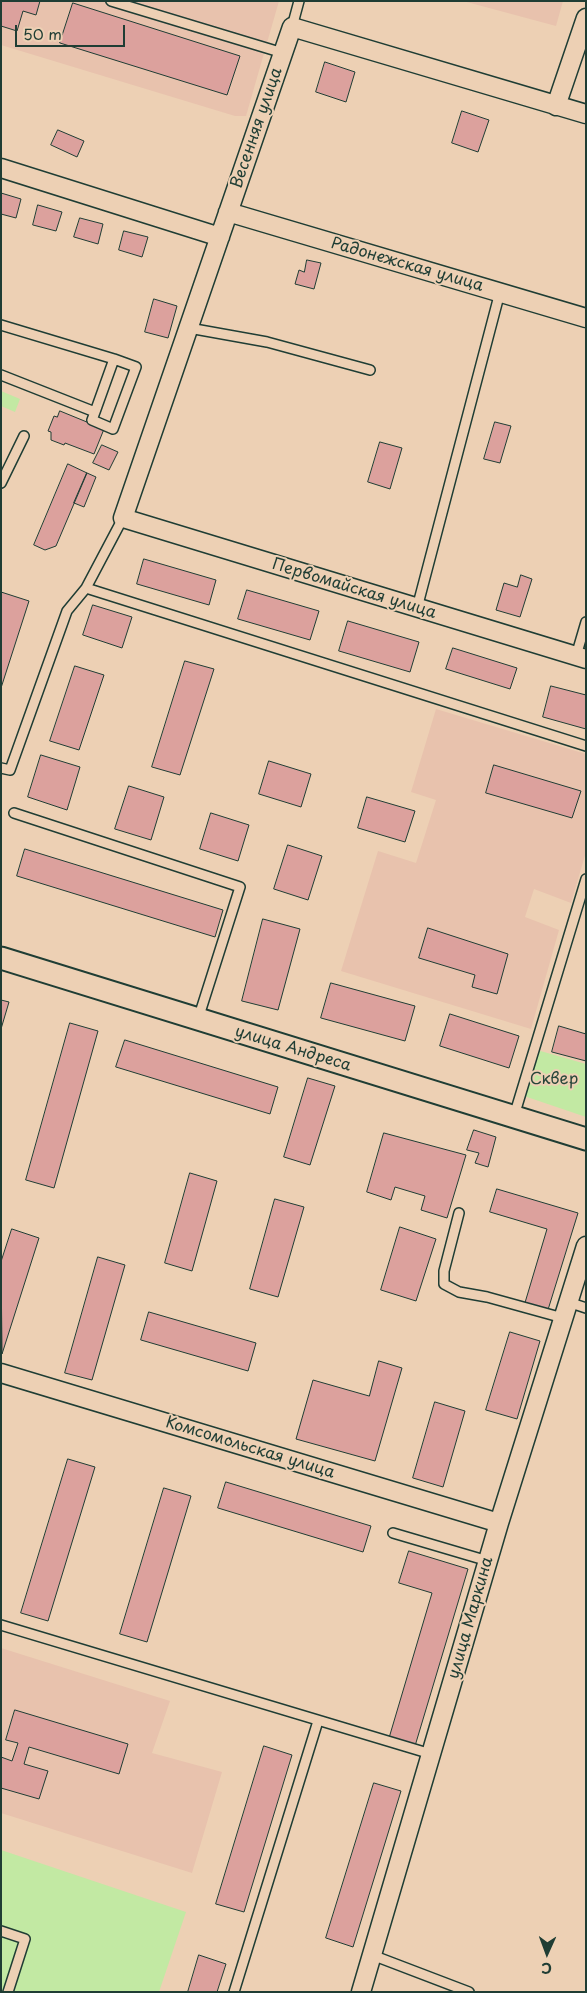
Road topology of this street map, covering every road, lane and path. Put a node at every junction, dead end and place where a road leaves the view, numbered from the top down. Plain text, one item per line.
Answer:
1 (111, 1) edge
2 (299, 1) edge
3 (586, 18) edge
4 (292, 27) junction
5 (283, 53) junction
6 (556, 106) junction
7 (586, 114) edge
8 (1, 168) edge
9 (228, 212) junction
10 (220, 237) junction
11 (500, 292) junction
12 (586, 318) edge
13 (1, 325) edge
14 (188, 328) junction
15 (114, 359) junction
16 (370, 370) dead end
17 (1, 375) edge
18 (95, 412) junction
19 (24, 436) dead end
20 (1, 483) edge
21 (123, 518) junction
22 (86, 588) junction
23 (417, 608) junction
24 (586, 622) edge
25 (581, 658) edge
26 (586, 746) edge
27 (1, 768) edge
28 (14, 813) dead end
29 (586, 880) edge
30 (1, 958) edge
31 (198, 1019) junction
32 (514, 1117) junction
33 (586, 1139) edge
34 (460, 1213) dead end
35 (586, 1246) edge
36 (586, 1308) edge
37 (565, 1310) junction
38 (1, 1373) edge
39 (499, 1523) junction
40 (393, 1532) dead end
41 (488, 1561) junction
42 (1, 1625) edge
43 (318, 1721) junction
44 (431, 1754) junction
45 (1, 1931) edge
46 (372, 1955) junction
47 (8, 1992) edge
48 (234, 1992) edge
49 (362, 1992) edge
50 (469, 1992) edge

1 - 5 lane
2 - 4 lane
3 - 6 street
4 - 5 street, Весенняя улица
4 - 6 street
5 - 9 street, Весенняя улица
6 - 7 street
8 - 10 street
9 - 10 street, Весенняя улица
9 - 11 street, Радонежская улица
10 - 14 street, Весенняя улица
11 - 12 street, Радонежская улица
11 - 23 lane
13 - 15 lane
14 - 16 lane
14 - 21 street, Весенняя улица
15 - 18 lane
15 - 18 lane
17 - 18 lane
19 - 20 lane
21 - 22 lane
21 - 23 street, Первомайская улица
22 - 26 lane
22 - 27 lane
23 - 25 street, Первомайская улица
24 - 25 lane
28 - 31 lane
29 - 32 lane
30 - 31 street, улица Андреса
31 - 32 street, улица Андреса
32 - 33 street, улица Андреса
34 - 37 lane
35 - 37 street, улица Маркина
36 - 37 lane
37 - 39 street, улица Маркина
38 - 39 street, Комсомольская улица
39 - 41 street, улица Маркина
40 - 41 lane
41 - 44 street, улица Маркина
42 - 43 lane
43 - 44 lane
43 - 48 lane
44 - 46 street, улица Маркина
45 - 47 lane
46 - 49 street, улица Маркина
46 - 50 lane

